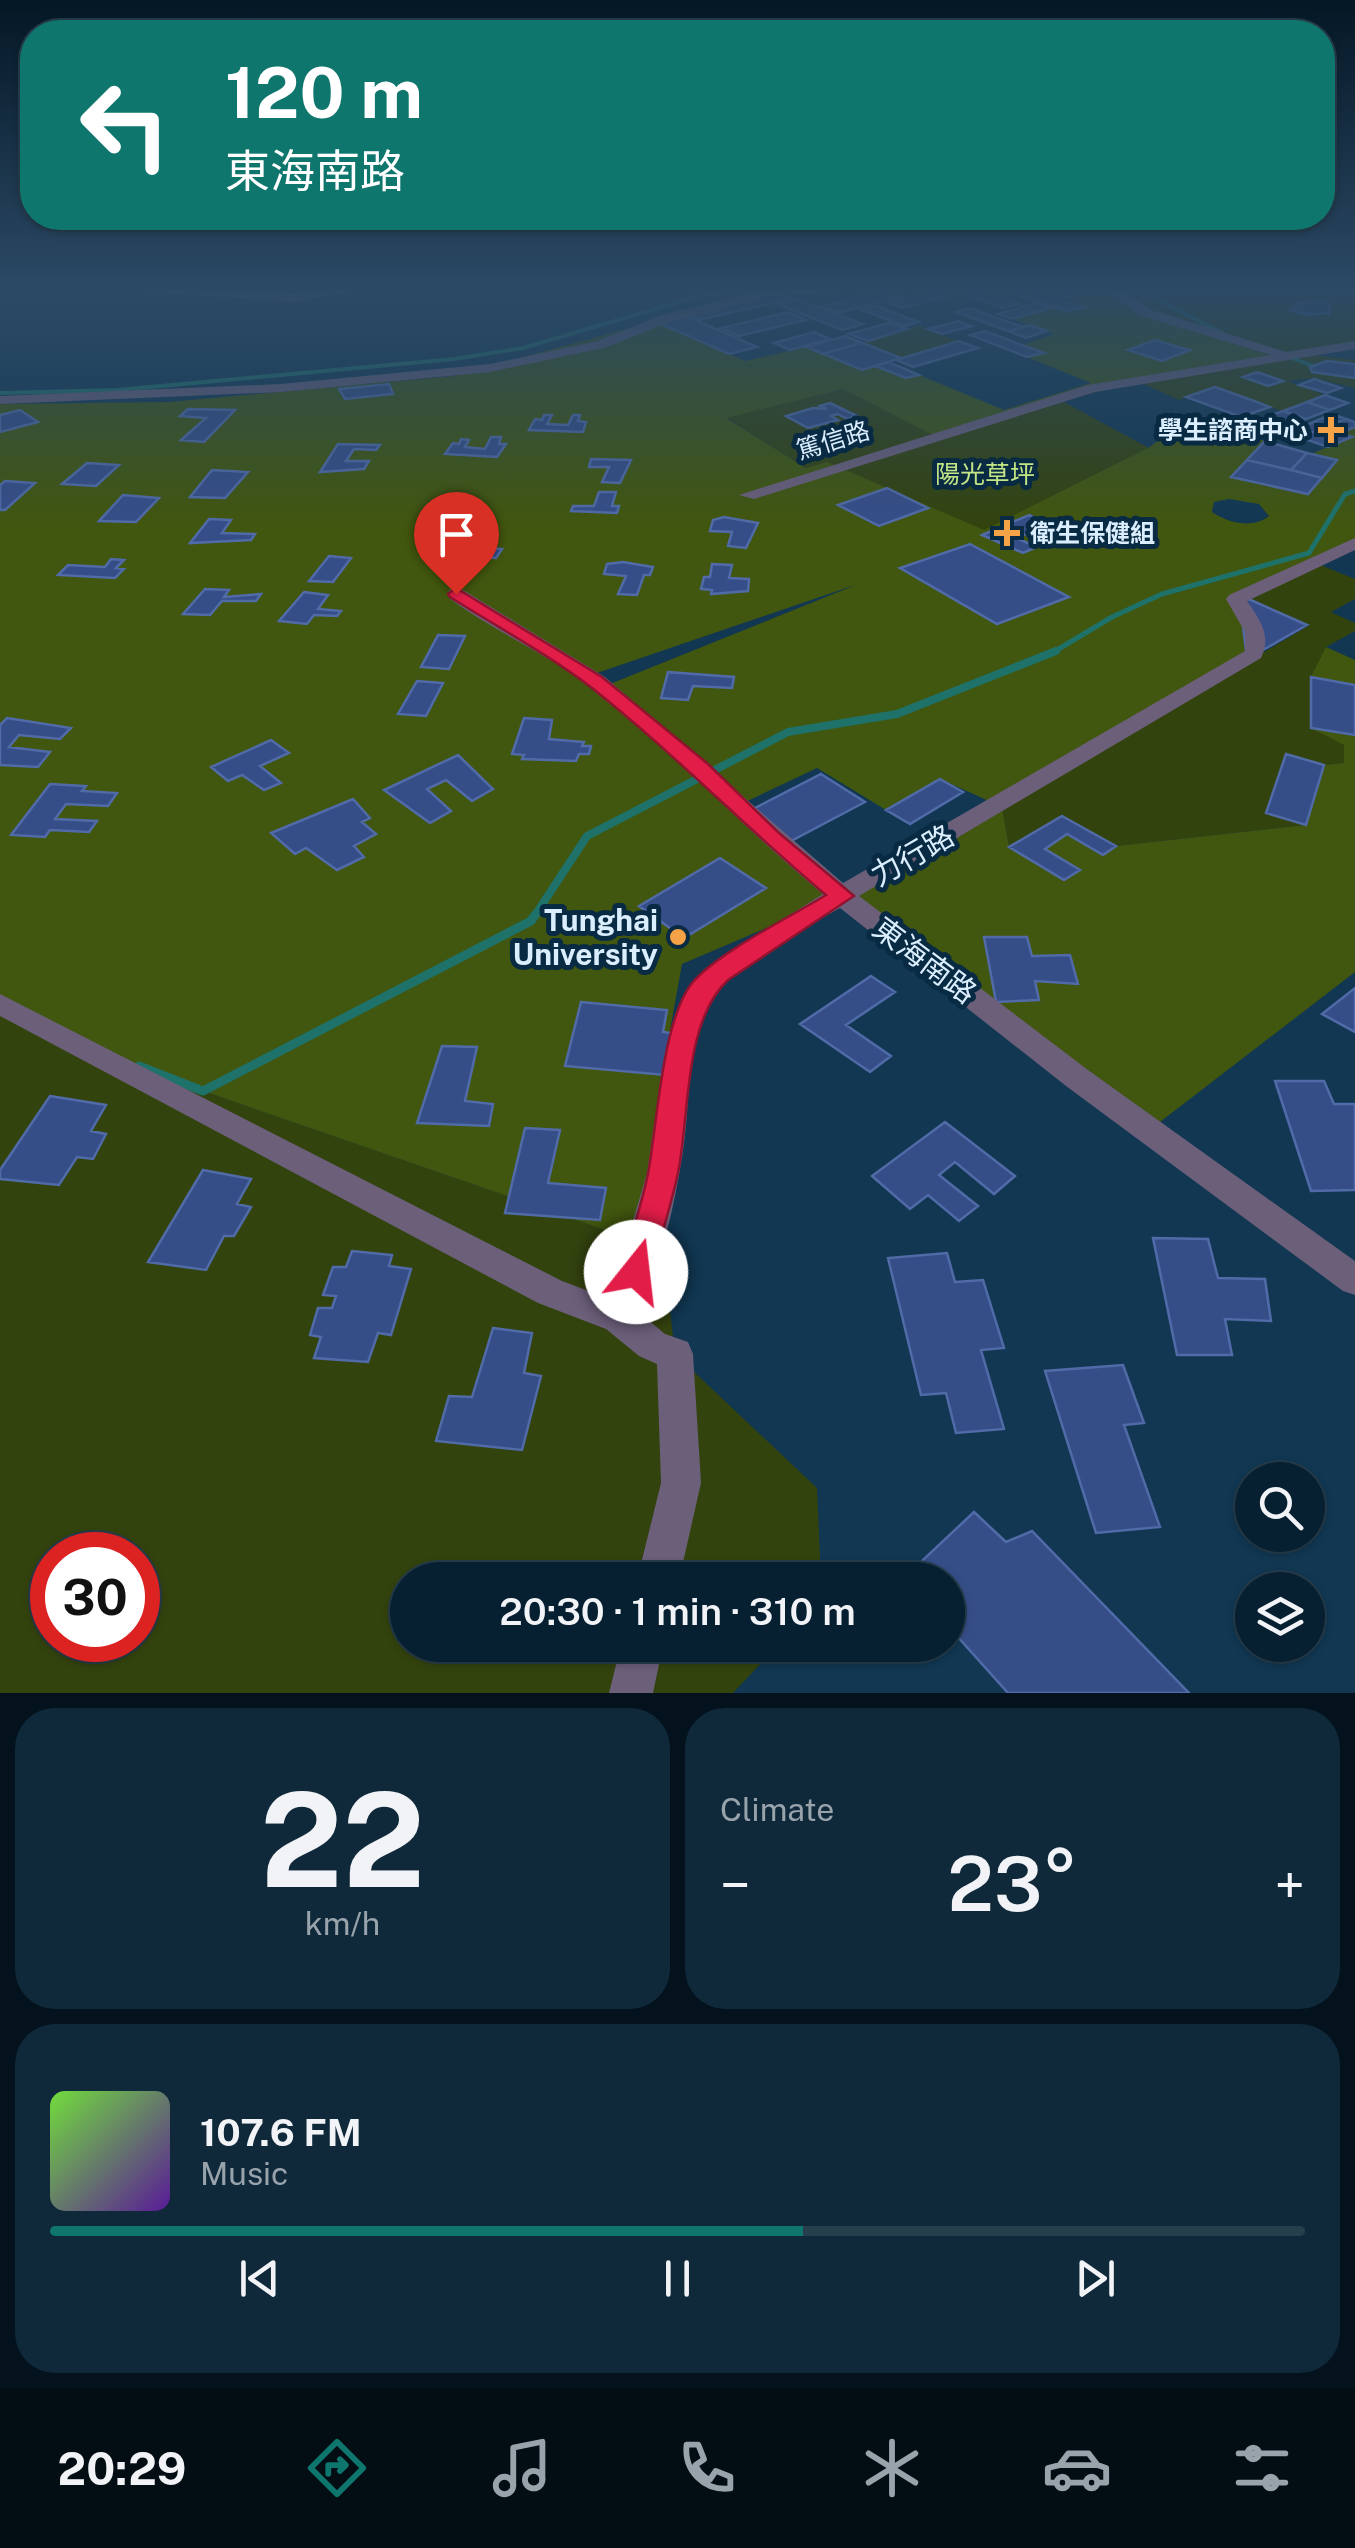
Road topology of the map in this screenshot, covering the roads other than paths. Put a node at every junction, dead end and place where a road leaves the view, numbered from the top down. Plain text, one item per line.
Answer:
1 (495, 367) edge
2 (1199, 367) edge
3 (0, 400) edge
4 (748, 494) dead end
5 (1355, 543) edge
6 (456, 594) dead end
7 (842, 896) junction
8 (0, 1004) edge
9 (1355, 1280) edge
10 (619, 1318) junction
11 (662, 1562) edge
12 (638, 1662) edge
13 (630, 1693) edge

1 - 3 street
2 - 4 street, 篤信路
5 - 7 street, 力行路
6 - 7 street, 東海南路
7 - 9 street, 東海南路
7 - 10 street, 力行路
8 - 10 street
10 - 11 street
12 - 13 street

